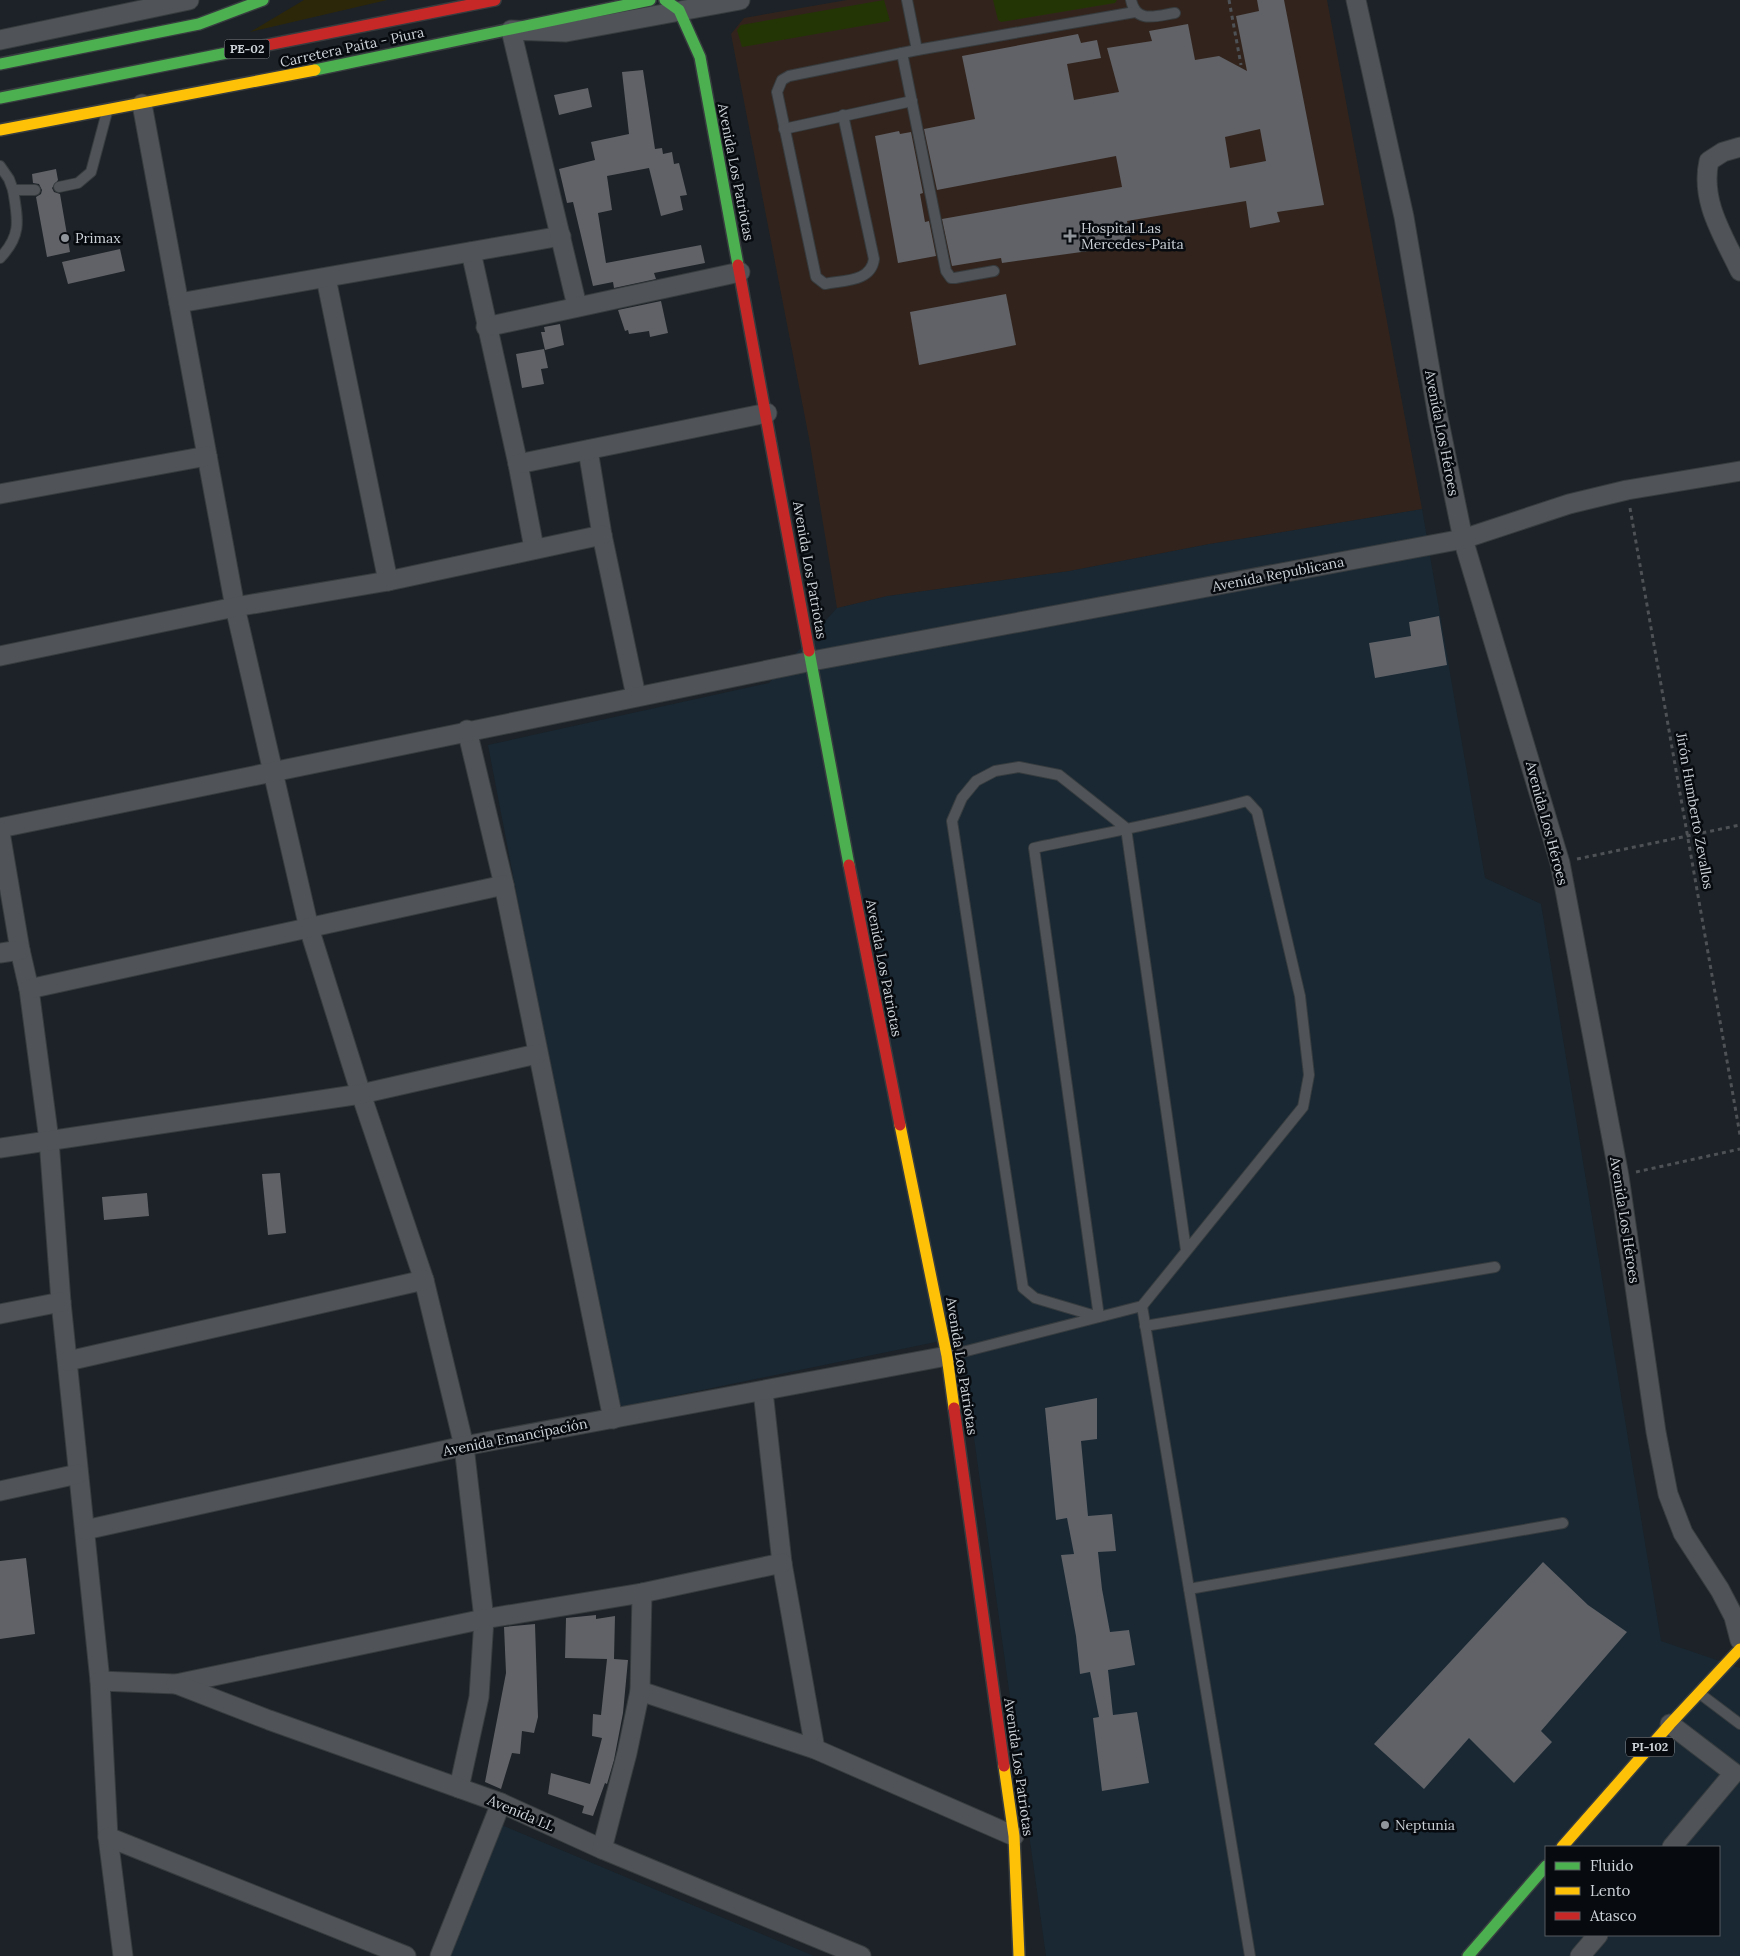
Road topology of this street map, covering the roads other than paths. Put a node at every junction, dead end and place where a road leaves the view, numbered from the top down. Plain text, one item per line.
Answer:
1 (189, 0) edge
2 (263, 0) edge
3 (495, 0) edge
4 (650, 0) edge
5 (740, 0) edge
6 (907, 0) edge
7 (1131, 0) edge
8 (1356, 0) edge
9 (672, 5) edge
10 (1134, 12) junction
11 (1175, 13) dead end
12 (511, 30) junction
13 (0, 40) edge
14 (917, 50) junction
15 (902, 53) junction
16 (0, 64) edge
17 (0, 98) edge
18 (912, 101) junction
19 (142, 104) junction
20 (107, 110) junction
21 (843, 115) junction
22 (784, 129) junction
23 (0, 130) edge
24 (1740, 147) edge
25 (0, 166) edge
26 (59, 186) dead end
27 (13, 190) junction
28 (35, 190) dead end
29 (561, 236) junction
30 (471, 252) junction
31 (0, 258) edge
32 (994, 270) dead end
33 (1740, 271) edge
34 (740, 272) junction
35 (326, 278) junction
36 (179, 303) junction
37 (577, 306) junction
38 (486, 328) junction
39 (766, 413) junction
40 (588, 450) junction
41 (207, 456) junction
42 (518, 464) junction
43 (1740, 471) edge
44 (0, 494) edge
45 (602, 535) junction
46 (1463, 539) junction
47 (534, 548) junction
48 (388, 581) junction
49 (236, 607) junction
50 (0, 656) edge
51 (812, 661) junction
52 (636, 696) junction
53 (467, 730) junction
54 (274, 772) junction
55 (0, 828) edge
56 (1126, 828) junction
57 (0, 832) edge
58 (504, 885) junction
59 (309, 928) junction
60 (20, 950) junction
61 (0, 953) edge
62 (29, 988) junction
63 (537, 1054) junction
64 (361, 1094) junction
65 (48, 1140) junction
66 (0, 1148) edge
67 (1186, 1250) junction
68 (1495, 1267) dead end
69 (424, 1280) junction
70 (61, 1302) junction
71 (1142, 1306) junction
72 (0, 1314) edge
73 (1099, 1317) junction
74 (1145, 1326) junction
75 (947, 1356) junction
76 (68, 1361) junction
77 (764, 1391) junction
78 (613, 1419) junction
79 (464, 1446) junction
80 (78, 1474) junction
81 (0, 1491) edge
82 (1564, 1522) dead end
83 (85, 1530) junction
84 (782, 1563) junction
85 (1189, 1589) junction
86 (642, 1593) junction
87 (484, 1619) junction
88 (1740, 1640) edge
89 (1740, 1649) edge
90 (100, 1681) junction
91 (176, 1684) junction
92 (640, 1691) junction
93 (1698, 1693) junction
94 (1670, 1724) junction
95 (1740, 1724) edge
96 (815, 1749) junction
97 (1737, 1776) edge
98 (459, 1788) junction
99 (501, 1804) junction
100 (1014, 1836) junction
101 (108, 1837) junction
102 (1563, 1846) edge
103 (1673, 1846) edge
104 (602, 1849) junction
105 (1545, 1867) edge
106 (1597, 1936) edge
107 (123, 1956) edge
108 (406, 1956) edge
109 (440, 1956) edge
110 (862, 1956) edge
111 (1018, 1956) edge
112 (1250, 1956) edge
113 (1468, 1956) edge
114 (1580, 1956) edge

1 - 13 street
2 - 16 main road
3 - 17 main road, Carretera Paita - Piura / PE-02
4 - 12 main road, Carretera Paita - Piura
5 - 9 street
6 - 14 lane
7 - 10 lane
8 - 46 street, Avenida Los Héroes
9 - 12 street
9 - 34 main road, Avenida Los Patriotas
10 - 11 lane
10 - 14 lane
12 - 19 main road, Carretera Paita - Piura
12 - 29 street
14 - 15 lane
15 - 18 lane
15 - 22 lane
18 - 21 lane
18 - 32 lane
19 - 20 main road, Carretera Paita - Piura
19 - 36 street
20 - 23 main road, Carretera Paita - Piura
20 - 26 lane
21 - 22 lane
21 - 22 lane
24 - 33 street
25 - 27 lane
27 - 28 lane
27 - 31 lane
29 - 30 street
29 - 37 street
30 - 35 street
30 - 38 street
34 - 37 street
34 - 39 main road, Avenida Los Patriotas
35 - 36 street
35 - 48 street
36 - 41 street
37 - 38 street
38 - 42 street
39 - 40 street
39 - 51 main road, Avenida Los Patriotas
40 - 42 street
40 - 45 street
41 - 44 street
41 - 49 street
42 - 47 street
43 - 46 street, Avenida Republicana
45 - 47 street
45 - 52 street
46 - 51 street, Avenida Republicana
46 - 88 street, Avenida Los Héroes
47 - 48 street
48 - 49 street
49 - 50 street
49 - 54 street
51 - 52 street, Avenida Republicana
51 - 75 main road, Avenida Los Patriotas
52 - 53 street, Avenida Republicana
53 - 54 street, Avenida Republicana
53 - 58 street
54 - 55 street, Avenida Republicana
54 - 59 street
56 - 67 lane
56 - 67 lane
56 - 73 lane
56 - 73 lane
57 - 60 street
58 - 59 street
58 - 63 street
59 - 62 street
59 - 64 street
60 - 61 street
60 - 62 street
62 - 65 street
63 - 64 street
63 - 78 street
64 - 65 street
64 - 69 street
65 - 66 street
65 - 70 street
67 - 71 lane
68 - 74 lane
69 - 76 street
69 - 79 street
70 - 72 street
70 - 76 street
71 - 73 lane
71 - 74 lane
73 - 75 lane
74 - 85 lane
75 - 77 street, Avenida Emancipación
75 - 100 main road, Avenida Los Patriotas
76 - 80 street
77 - 78 street, Avenida Emancipación
77 - 84 street
78 - 79 street, Avenida Emancipación
79 - 83 street, Avenida Emancipación
79 - 87 street
80 - 81 street
80 - 83 street
82 - 85 lane
83 - 90 street
84 - 86 street
84 - 96 street
85 - 112 lane
86 - 87 street
86 - 92 street
87 - 91 street
87 - 98 street
89 - 93 main road, PI-102
90 - 91 street
90 - 101 street
91 - 98 street, Avenida LL
92 - 96 street
92 - 104 street
93 - 94 main road, PI-102
93 - 95 lane
94 - 97 street
94 - 102 main road, PI-102
96 - 100 street
97 - 103 street
98 - 99 street, Avenida LL
99 - 104 street, Avenida LL
99 - 109 street
100 - 111 main road, Avenida Los Patriotas
101 - 107 street
101 - 108 street
104 - 110 street, Avenida LL
105 - 113 main road
106 - 114 street

